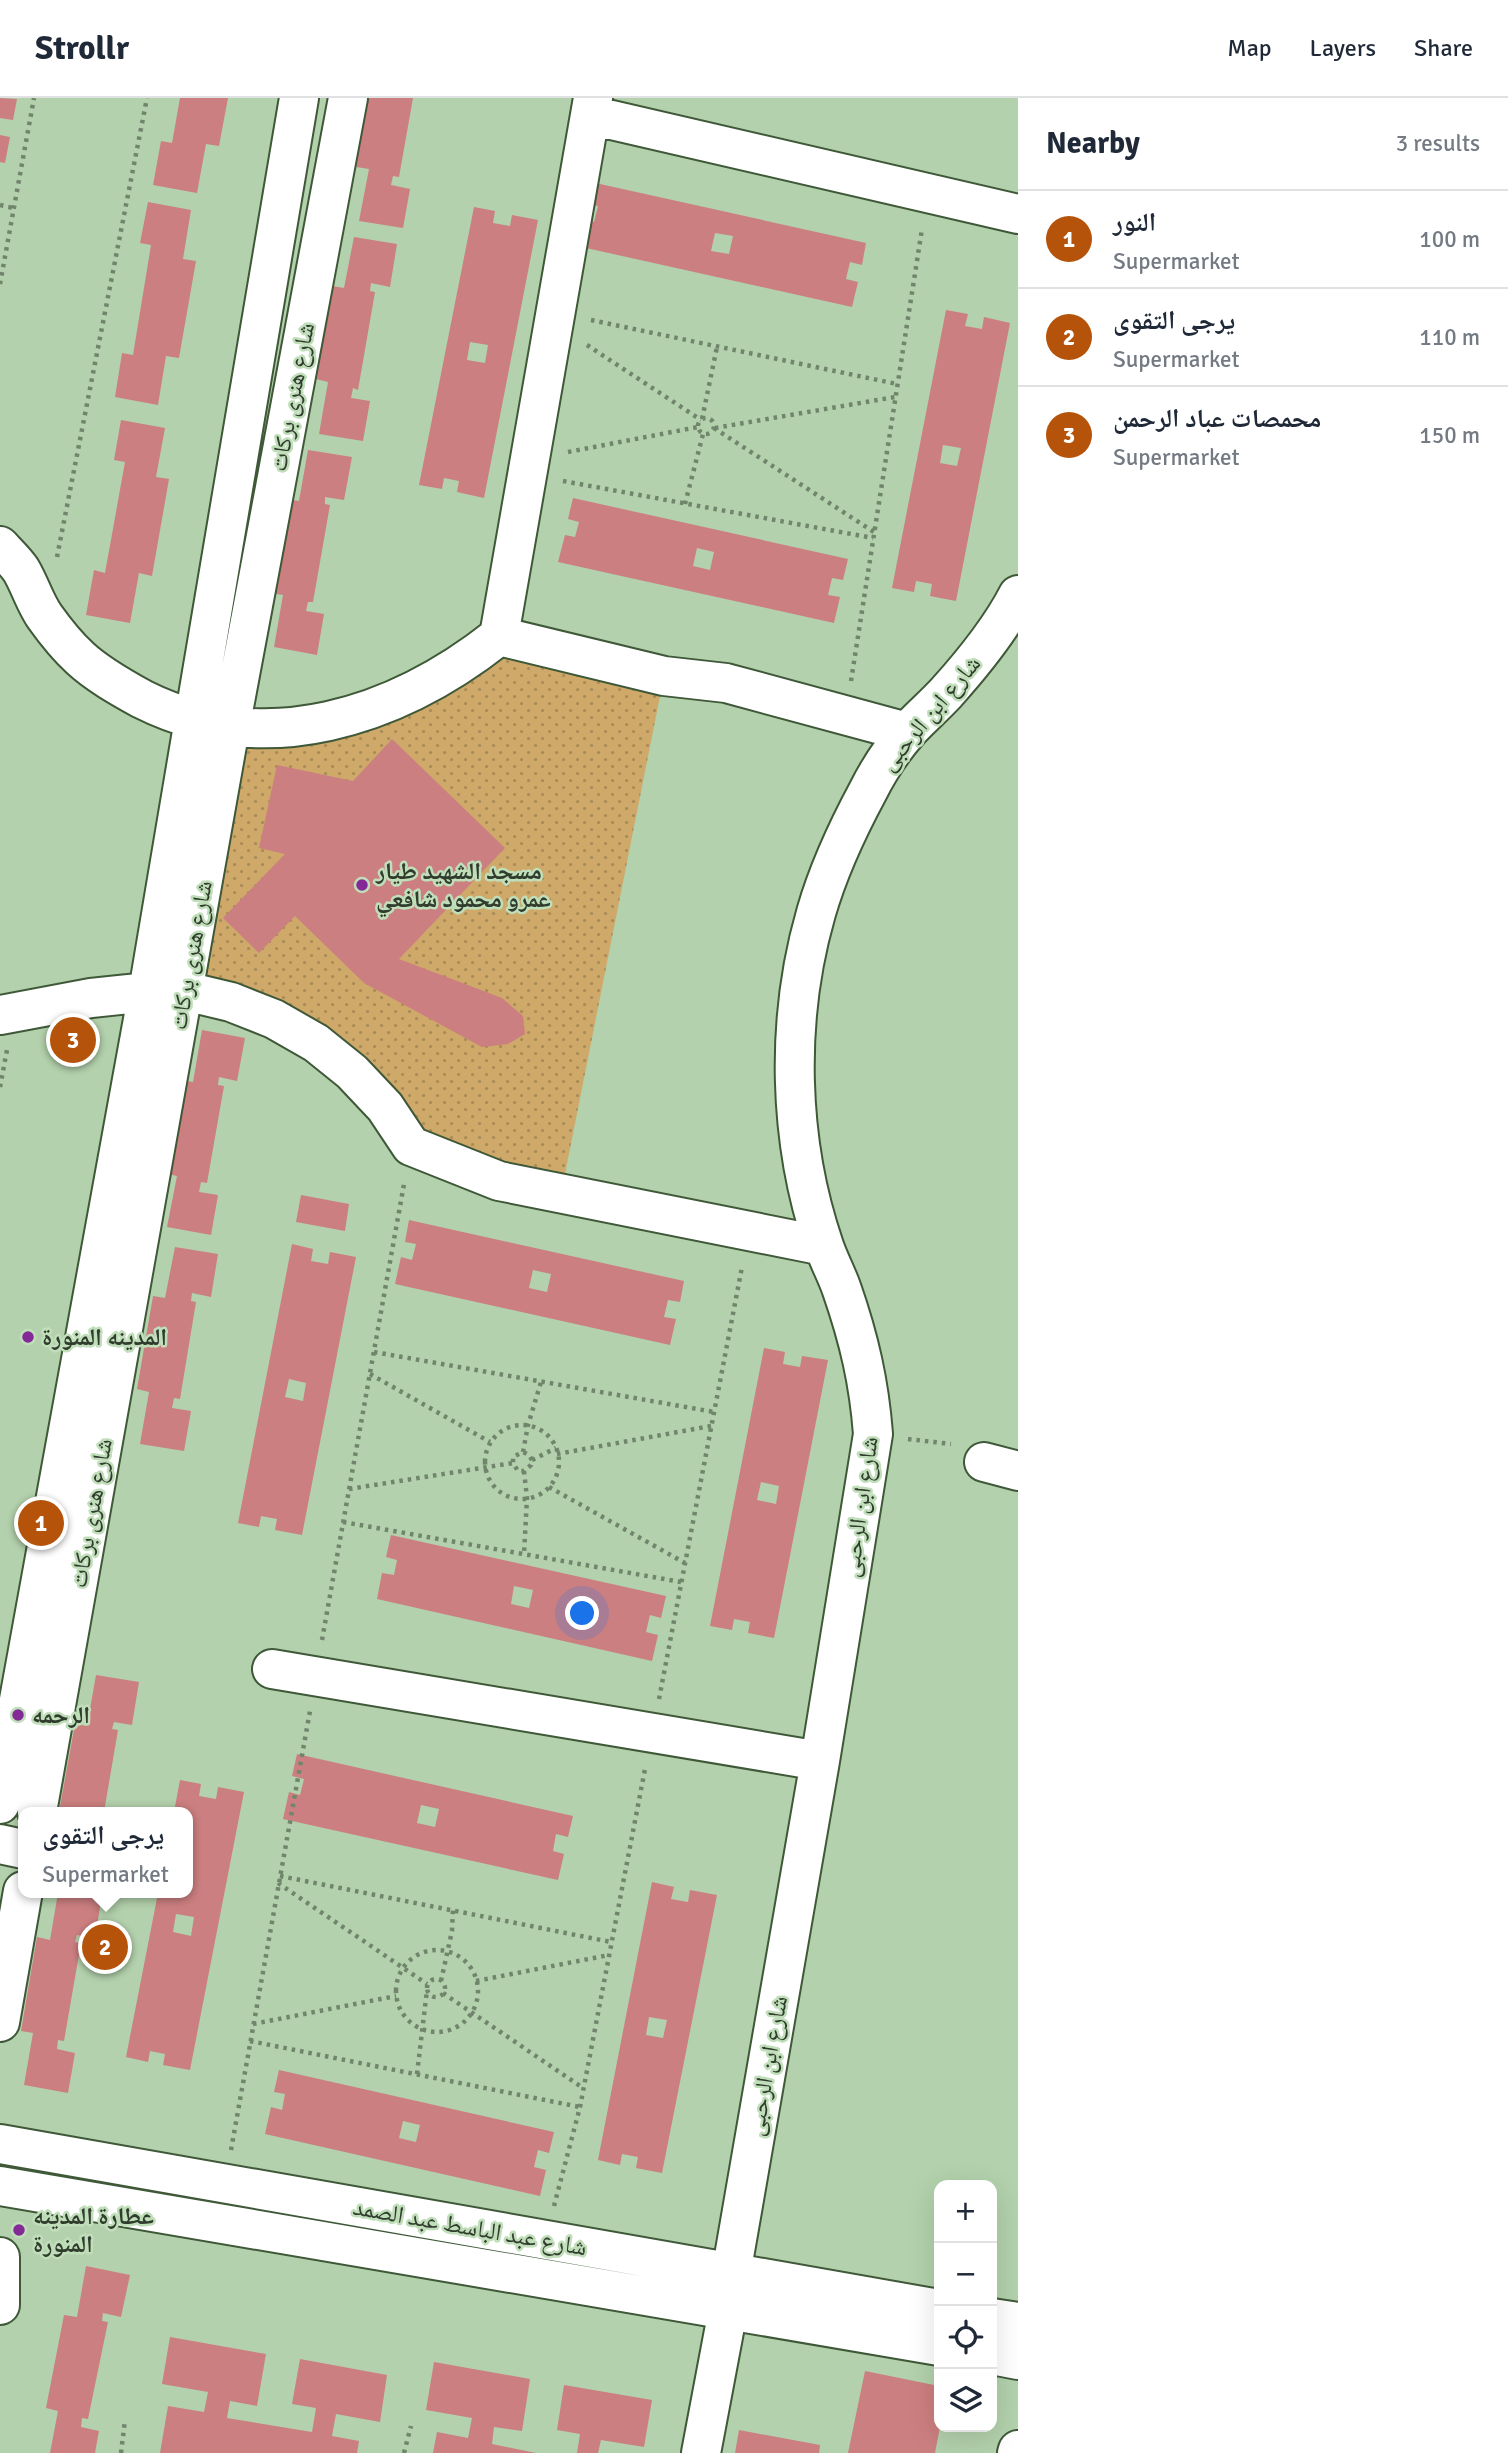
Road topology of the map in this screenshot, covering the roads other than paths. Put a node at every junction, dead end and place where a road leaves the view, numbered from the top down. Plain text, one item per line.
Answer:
1 (299, 98) edge
2 (348, 98) edge
3 (592, 107) edge
4 (1018, 214) edge
5 (0, 546) edge
6 (1018, 595) edge
7 (499, 636) junction
8 (213, 724) junction
9 (907, 732) junction
10 (166, 991) junction
11 (0, 1015) edge
12 (824, 1246) junction
13 (272, 1669) dead end
14 (820, 1761) junction
15 (0, 1804) edge
16 (38, 1807) edge
17 (0, 1844) edge
18 (18, 1848) edge
19 (22, 1898) edge
20 (0, 2022) edge
21 (0, 2144) edge
22 (0, 2186) edge
23 (0, 2258) edge
24 (729, 2292) junction
25 (0, 2305) edge
26 (934, 2309) edge
27 (997, 2319) edge
28 (1018, 2322) edge
29 (934, 2345) edge
30 (997, 2356) edge
31 (1018, 2360) edge
32 (701, 2453) edge

1 - 8 street, شارع هنرى بركات
2 - 8 street, شارع هنرى بركات
3 - 4 street
3 - 7 street
5 - 8 street
6 - 9 street, شارع ابن الرحبى
7 - 8 street
7 - 9 street
8 - 10 street, شارع هنرى بركات
9 - 12 street, شارع ابن الرحبى
10 - 11 street
10 - 12 street
10 - 15 street, شارع هنرى بركات
10 - 16 street, شارع هنرى بركات
12 - 14 street, شارع ابن الرحبى
13 - 14 street
14 - 24 street, شارع ابن الرحبى
17 - 18 street
19 - 20 street
21 - 24 street, شارع عبد الباسط عبد الصمد
22 - 24 street, شارع عبد الباسط عبد الصمد
23 - 25 street
24 - 26 street, شارع عبد الباسط عبد الصمد
24 - 29 street, شارع عبد الباسط عبد الصمد
24 - 32 street, شارع ابن الرحبى
27 - 28 street
30 - 31 street

